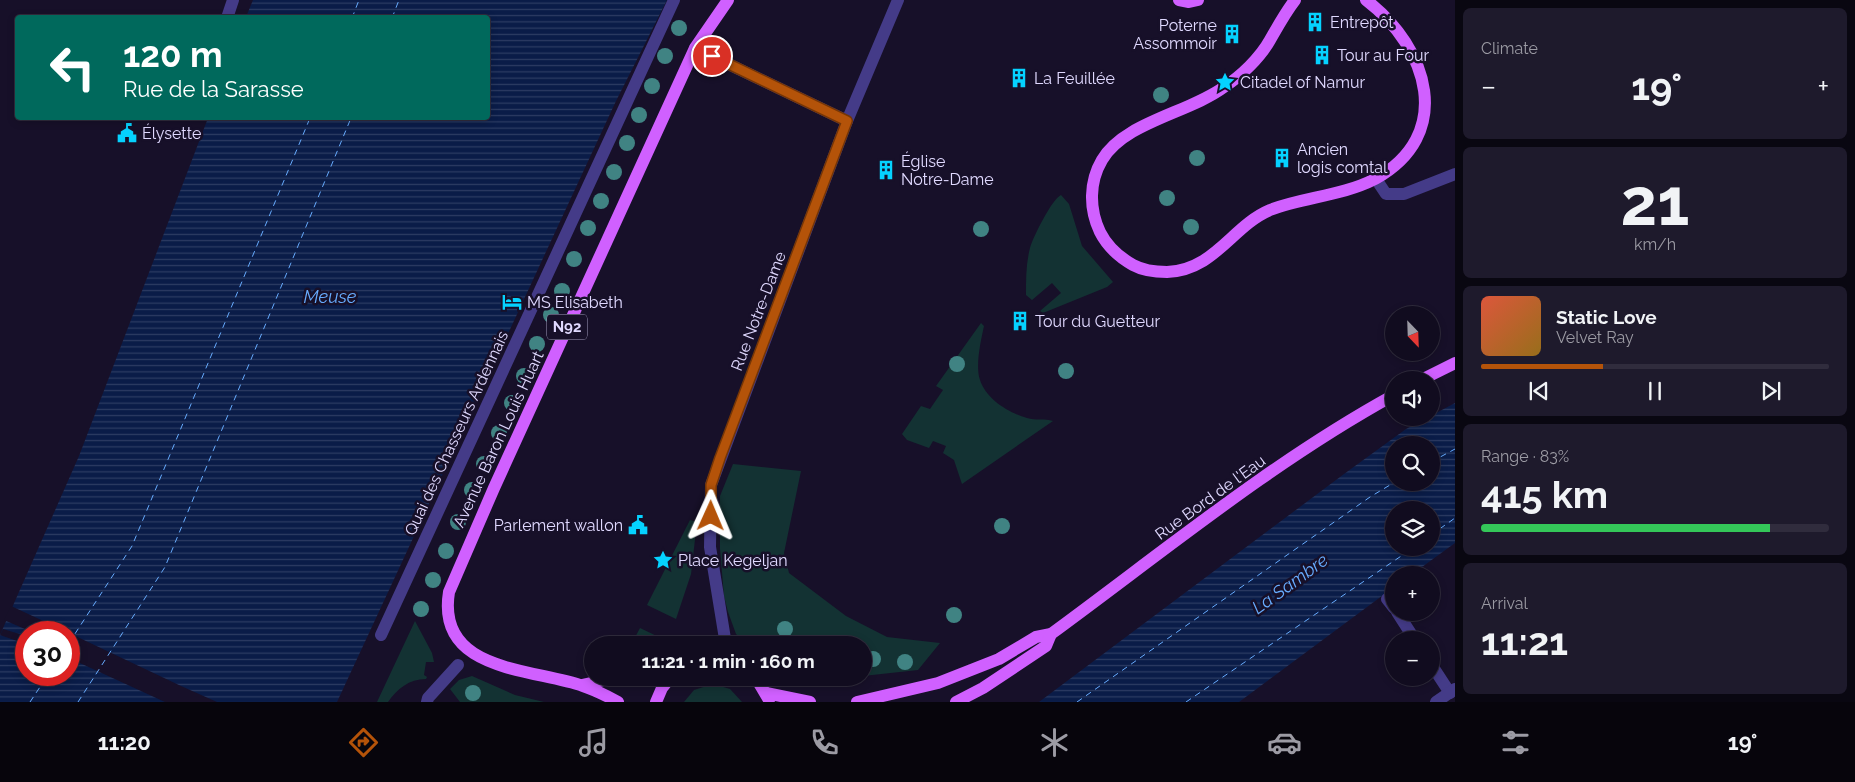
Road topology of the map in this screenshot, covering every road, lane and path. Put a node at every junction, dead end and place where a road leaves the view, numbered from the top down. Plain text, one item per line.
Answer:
1 (232, 0) edge
2 (674, 0) edge
3 (728, 0) edge
4 (898, 0) edge
5 (1179, 0) edge
6 (1198, 0) edge
7 (1295, 0) edge
8 (1366, 0) edge
9 (227, 15) edge
10 (695, 48) junction
11 (847, 121) junction
12 (1455, 174) edge
13 (1376, 179) junction
14 (1455, 363) edge
15 (1439, 371) edge
16 (1385, 400) edge
17 (1051, 634) junction
18 (380, 635) dead end
19 (725, 636) edge
20 (458, 665) dead end
21 (1440, 675) edge
22 (582, 685) joint
23 (664, 686) edge
24 (761, 686) edge
25 (1453, 691) edge
26 (768, 698) edge
27 (427, 702) edge
28 (618, 702) edge
29 (656, 702) edge
30 (810, 702) edge
31 (857, 702) edge
32 (956, 702) edge
33 (1436, 702) edge

1 - 9 street
2 - 18 street, Quai des Chasseurs Ardennais
3 - 10 main road, Avenue Baron Louis Huart / N92
4 - 11 street, Rue Notre-Dame
5 - 6 main road
7 - 13 main road
8 - 13 main road
10 - 11 street
10 - 22 main road, Avenue Baron Louis Huart / N92
11 - 19 street, Rue Notre-Dame
12 - 13 street
14 - 15 main road
16 - 17 main road, Rue Bord de l'Eau
17 - 31 main road, Rue Bord de l'Eau
17 - 32 main road, Rue Bord de l'Eau
20 - 27 street
21 - 25 street
22 - 28 main road, Avenue Baron Louis Huart / N92
23 - 29 main road
24 - 26 main road
25 - 33 street
26 - 30 main road

